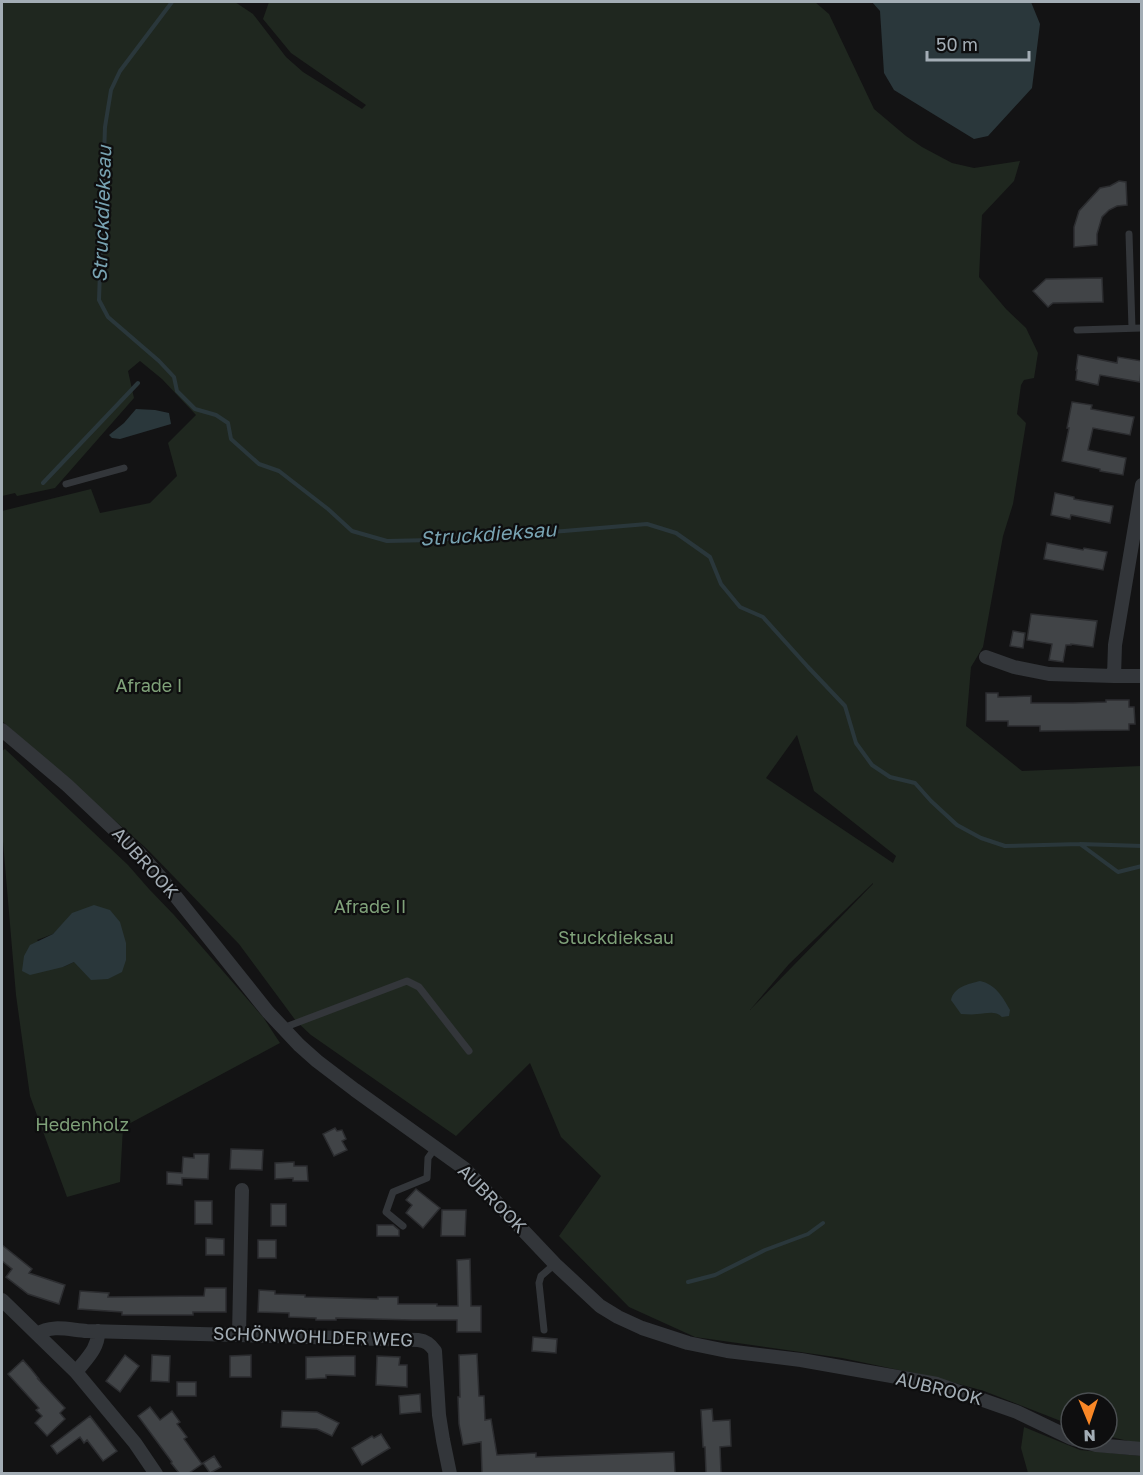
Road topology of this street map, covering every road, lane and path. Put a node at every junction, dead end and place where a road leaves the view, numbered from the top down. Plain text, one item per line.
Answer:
1 (1129, 234) dead end
2 (1132, 328) junction
3 (1142, 328) edge
4 (1077, 330) dead end
5 (124, 468) dead end
6 (66, 484) dead end
7 (1142, 485) edge
8 (986, 657) dead end
9 (1114, 676) junction
10 (1142, 676) edge
11 (2, 730) edge
12 (283, 1028) junction
13 (468, 1051) dead end
14 (435, 1148) junction
15 (242, 1190) dead end
16 (403, 1226) dead end
17 (555, 1264) junction
18 (2, 1300) edge
19 (544, 1330) dead end
20 (98, 1331) junction
21 (37, 1334) junction
22 (239, 1335) junction
23 (76, 1372) junction
24 (1059, 1433) edge
25 (1119, 1447) edge
26 (1142, 1449) edge
27 (156, 1473) edge
28 (450, 1473) edge

1 - 2 lane
2 - 3 lane
2 - 4 lane
5 - 6 lane
7 - 9 street
8 - 9 street
9 - 10 street
11 - 12 street, AUBROOK
12 - 13 lane
12 - 14 street, AUBROOK
14 - 16 lane
14 - 17 street, AUBROOK
15 - 22 street
17 - 19 lane
17 - 24 street, AUBROOK
18 - 21 street
20 - 21 street, SCHÖNWOHLDER WEG
20 - 22 street, SCHÖNWOHLDER WEG
20 - 23 street
21 - 23 street
22 - 28 street, SCHÖNWOHLDER WEG
23 - 27 street
25 - 26 street, AUBROOK

